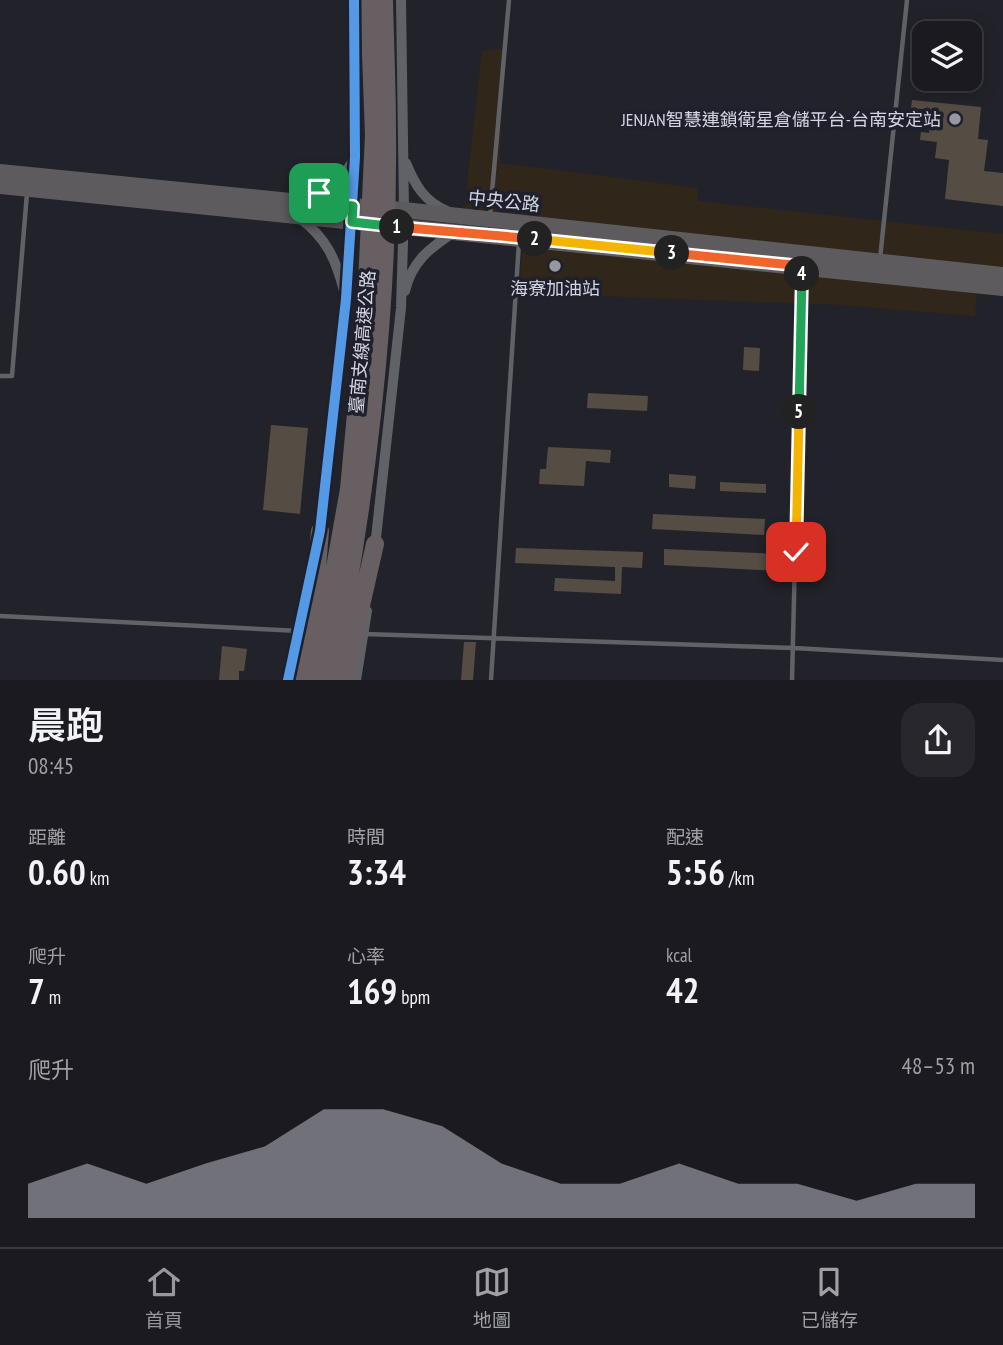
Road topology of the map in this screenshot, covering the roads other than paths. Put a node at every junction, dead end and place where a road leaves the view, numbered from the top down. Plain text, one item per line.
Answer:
1 (354, 0) edge
2 (369, 0) edge
3 (384, 0) edge
4 (401, 0) edge
5 (509, 0) edge
6 (907, 0) edge
7 (403, 156) junction
8 (355, 157) junction
9 (0, 172) edge
10 (0, 186) edge
11 (28, 189) junction
12 (299, 209) junction
13 (404, 210) junction
14 (352, 214) junction
15 (490, 219) junction
16 (456, 223) junction
17 (404, 228) junction
18 (520, 237) junction
19 (802, 266) junction
20 (879, 268) junction
21 (1003, 275) edge
22 (1003, 288) edge
23 (346, 299) junction
24 (401, 308) junction
25 (0, 376) edge
26 (320, 531) junction
27 (375, 544) junction
28 (0, 616) edge
29 (300, 631) junction
30 (365, 634) junction
31 (496, 639) junction
32 (794, 648) junction
33 (1003, 660) edge
34 (288, 680) edge
35 (301, 680) edge
36 (315, 680) edge
37 (330, 680) edge
38 (344, 680) edge
39 (356, 680) edge
40 (491, 680) edge
41 (792, 680) edge

1 - 8 street
2 - 36 highway, 臺南支線高速公路
3 - 37 highway, 臺南支線高速公路
4 - 7 street
5 - 15 lane
6 - 20 lane
7 - 13 street
7 - 16 street
8 - 12 street
8 - 14 street
9 - 12 main road, 中央公路
10 - 11 main road, 中央公路
11 - 12 main road, 中央公路
11 - 25 lane
12 - 14 main road, 中央公路
12 - 23 street
13 - 14 main road, 中央公路
13 - 16 main road, 中央公路
13 - 17 street
14 - 17 main road, 中央公路
14 - 23 street
15 - 16 main road, 中央公路
15 - 20 main road, 中央公路
16 - 17 main road, 中央公路
16 - 18 main road, 中央公路
16 - 24 street
17 - 24 street
18 - 19 main road, 中央公路
18 - 31 lane
19 - 20 main road, 中央公路
19 - 32 lane
20 - 21 main road, 中央公路
20 - 22 main road, 中央公路
23 - 26 street
24 - 27 street
26 - 29 street
26 - 35 highway
27 - 30 street
27 - 38 highway
28 - 29 lane
29 - 34 street
30 - 31 lane
30 - 39 street
31 - 32 lane
31 - 40 lane
32 - 33 lane
32 - 41 lane

